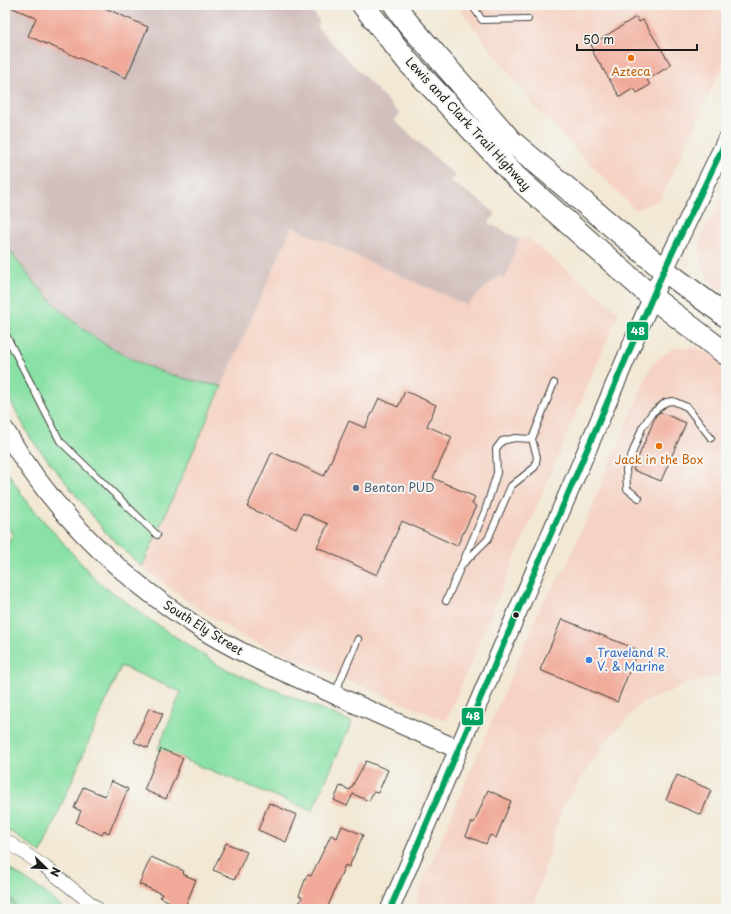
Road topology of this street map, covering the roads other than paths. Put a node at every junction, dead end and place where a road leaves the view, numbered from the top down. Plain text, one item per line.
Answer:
1 (363, 5) edge
2 (395, 5) edge
3 (472, 5) edge
4 (528, 19) dead end
5 (726, 141) edge
6 (664, 270) junction
7 (653, 298) junction
8 (726, 316) edge
9 (5, 334) edge
10 (726, 354) edge
11 (554, 383) dead end
12 (5, 430) edge
13 (712, 438) dead end
14 (532, 439) junction
15 (639, 498) dead end
16 (157, 536) dead end
17 (461, 565) junction
18 (446, 601) dead end
19 (358, 639) dead end
20 (334, 695) junction
21 (458, 750) junction
22 (5, 840) edge
23 (98, 909) edge
24 (390, 909) edge

1 - 7 highway, Lewis and Clark Trail Highway
2 - 6 highway, Lewis and Clark Trail Highway
3 - 4 lane
5 - 6 main road
6 - 7 main road
6 - 8 highway, Lewis and Clark Trail Highway
7 - 10 highway, Lewis and Clark Trail Highway
7 - 21 main road
9 - 16 lane
11 - 14 lane
12 - 20 main road, South Ely Street
13 - 15 lane
14 - 17 lane
14 - 17 lane
17 - 18 lane
19 - 20 lane
20 - 21 main road, South Ely Street
21 - 24 main road
22 - 23 street

